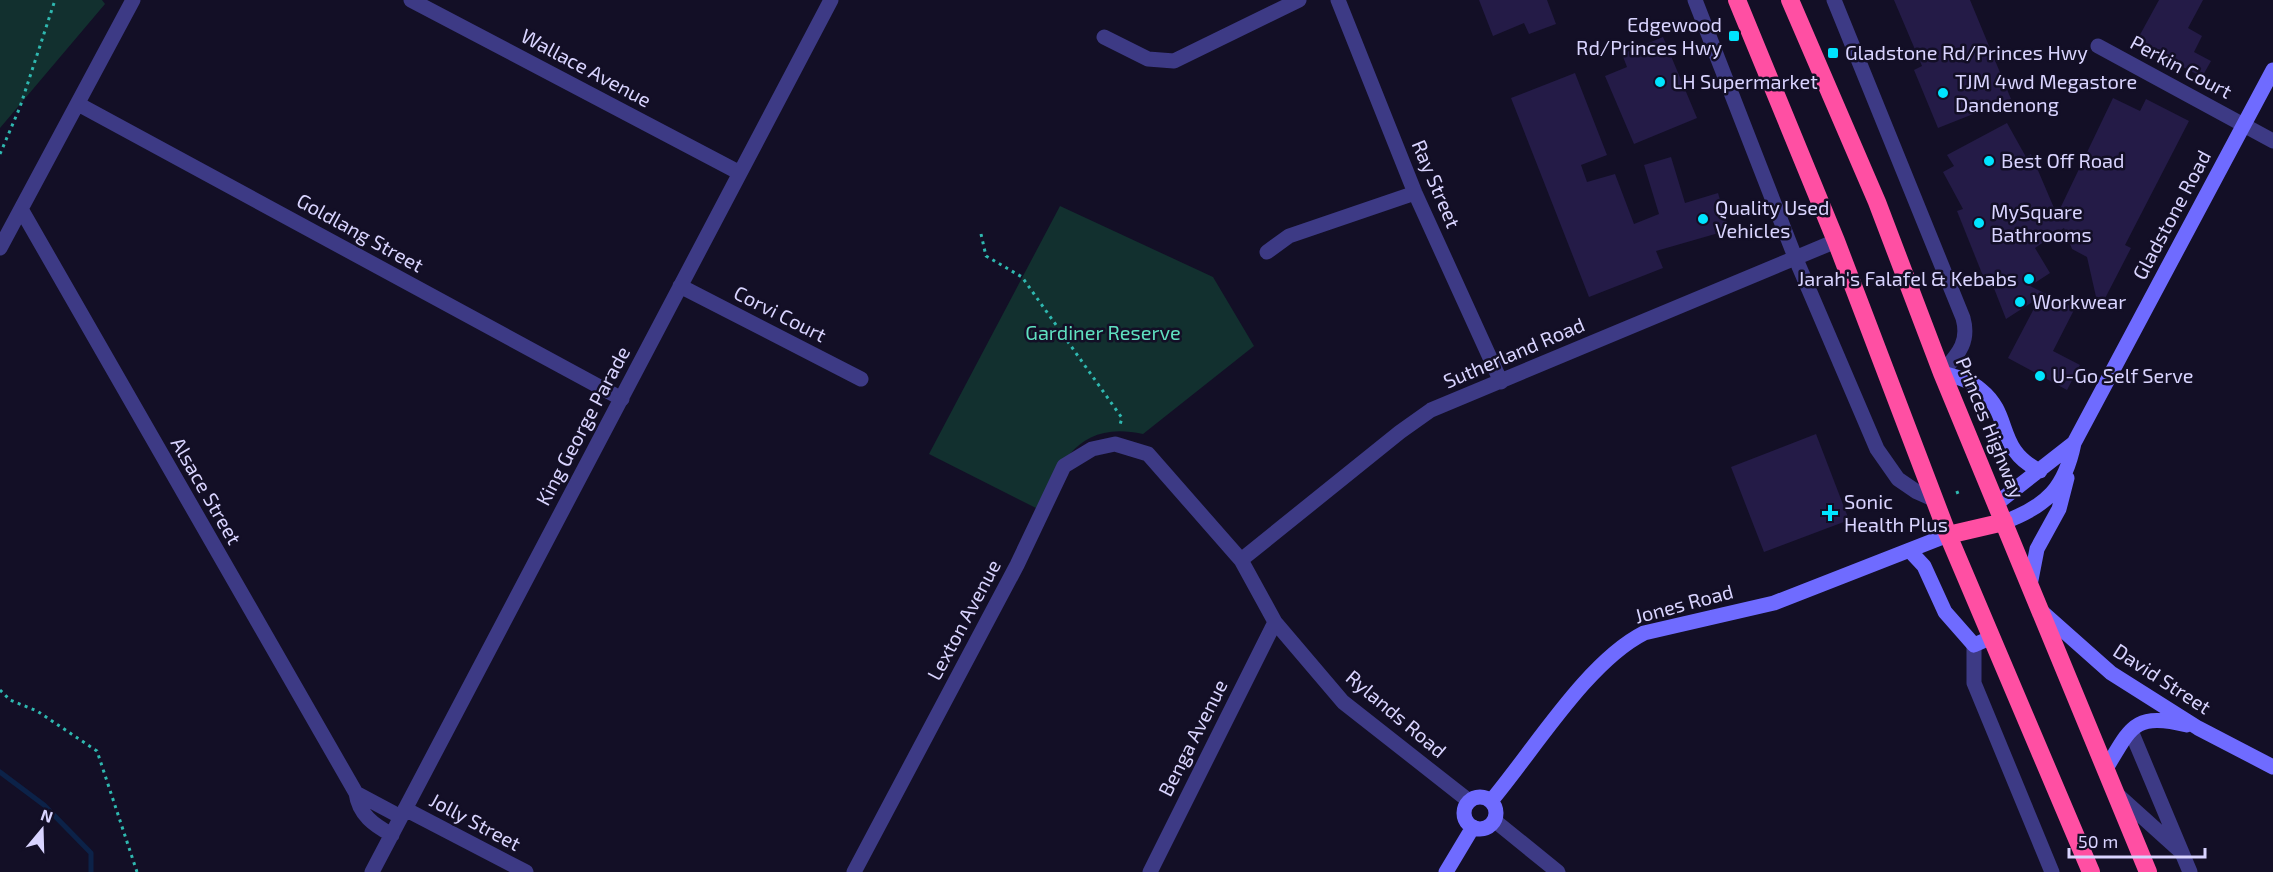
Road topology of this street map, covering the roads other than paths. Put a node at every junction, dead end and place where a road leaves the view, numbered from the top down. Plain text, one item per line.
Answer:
1 (133, 0) edge
2 (411, 0) edge
3 (831, 0) edge
4 (1338, 0) edge
5 (1695, 0) edge
6 (1737, 0) edge
7 (1790, 0) edge
8 (1834, 0) edge
9 (1291, 2) edge
10 (1104, 37) dead end
11 (2098, 46) dead end
12 (2273, 70) edge
13 (78, 104) junction
14 (2244, 125) junction
15 (2273, 141) edge
16 (741, 173) junction
17 (1415, 193) junction
18 (21, 209) junction
19 (1836, 241) junction
20 (0, 248) edge
21 (1267, 252) dead end
22 (1795, 257) junction
23 (680, 286) junction
24 (1942, 373) junction
25 (861, 379) dead end
26 (1501, 382) junction
27 (622, 399) junction
28 (2074, 443) junction
29 (1148, 454) joint
30 (2068, 469) junction
31 (2040, 471) junction
32 (1935, 500) junction
33 (1996, 504) junction
34 (2004, 522) junction
35 (1948, 535) junction
36 (1910, 551) junction
37 (1241, 560) junction
38 (2030, 585) junction
39 (2040, 610) junction
40 (1275, 622) junction
41 (1982, 641) junction
42 (2198, 728) junction
43 (2131, 731) junction
44 (2107, 767) junction
45 (2273, 767) edge
46 (356, 793) junction
47 (2117, 794) junction
48 (1469, 801) junction
49 (1491, 801) junction
50 (403, 813) junction
51 (1495, 821) junction
52 (1473, 827) junction
53 (392, 835) junction
54 (2182, 853) junction
55 (372, 872) edge
56 (526, 872) edge
57 (854, 872) edge
58 (1149, 872) edge
59 (1446, 872) edge
60 (1558, 872) edge
61 (2052, 872) edge
62 (2091, 872) edge
63 (2148, 872) edge
64 (2190, 872) edge

1 - 13 street
2 - 16 street, Wallace Avenue
3 - 16 street, King George Parade
4 - 17 street, Ray Street
5 - 22 street
6 - 19 highway
7 - 24 highway, Princes Highway
8 - 24 street
9 - 10 street
11 - 14 street, Perkin Court
12 - 14 main road, Gladstone Road
13 - 18 street
13 - 27 street, Goldlang Street
14 - 15 street, Perkin Court
14 - 28 main road, Gladstone Road
16 - 23 street, King George Parade
17 - 21 street
17 - 26 street, Ray Street
18 - 20 street
18 - 46 street, Alsace Street
19 - 22 street, Sutherland Road
19 - 32 highway
22 - 26 street, Sutherland Road
22 - 32 street
23 - 25 street, Corvi Court
23 - 27 street, King George Parade
24 - 31 main road
24 - 33 highway, Princes Highway
26 - 37 street, Sutherland Road
27 - 50 street, King George Parade
28 - 30 main road, Gladstone Road
28 - 31 main road, Gladstone Road
29 - 37 street, Rylands Road
29 - 57 street, Lexton Avenue
30 - 34 main road, Gladstone Road
30 - 38 main road
31 - 33 main road, Gladstone Road
32 - 35 highway
33 - 34 highway, Princes Highway
33 - 35 highway
34 - 35 highway
34 - 38 highway, Princes Highway
35 - 36 main road, Jones Road
35 - 41 highway
36 - 41 main road
36 - 49 main road, Jones Road
37 - 40 street, Rylands Road
38 - 39 highway, Princes Highway
39 - 42 main road, David Street
39 - 44 highway, Princes Highway
40 - 48 street, Rylands Road
40 - 58 street, Benga Avenue
41 - 61 street
41 - 62 highway
42 - 43 main road
42 - 45 main road, David Street
43 - 44 main road
43 - 54 street
44 - 47 highway, Princes Highway
46 - 50 street
46 - 53 street, Alsace Street
47 - 54 street
47 - 63 highway, Princes Highway
48 - 49 main road
48 - 52 main road
49 - 51 main road
50 - 53 street, King George Parade
50 - 56 street, Jolly Street
51 - 52 main road
51 - 60 street
52 - 59 main road
53 - 55 street, King George Parade
54 - 64 street

